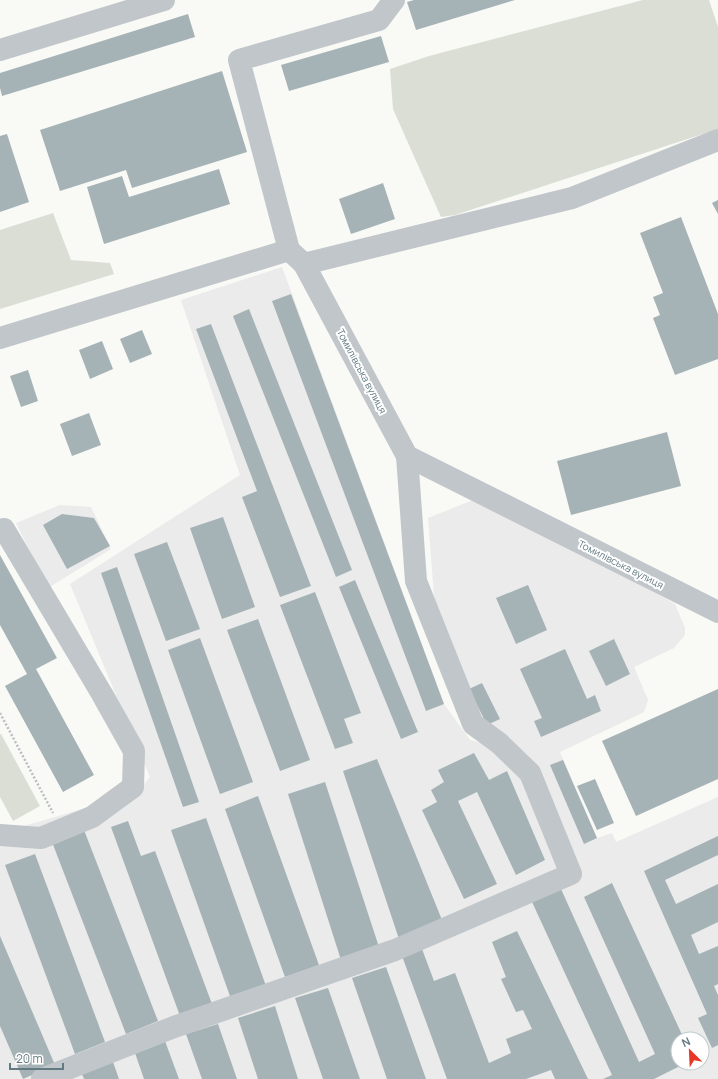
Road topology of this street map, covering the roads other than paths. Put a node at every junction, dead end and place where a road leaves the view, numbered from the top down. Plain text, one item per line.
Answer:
1 (164, 0) edge
2 (394, 0) edge
3 (0, 50) edge
4 (718, 140) edge
5 (297, 257) junction
6 (0, 338) edge
7 (407, 456) junction
8 (0, 530) edge
9 (718, 612) edge
10 (0, 835) edge
11 (42, 1079) edge

1 - 3 street
2 - 5 street, Томилівська вулиця
4 - 5 street
5 - 6 street
5 - 7 street, Томилівська вулиця
7 - 9 street, Томилівська вулиця
7 - 11 street
8 - 10 street

